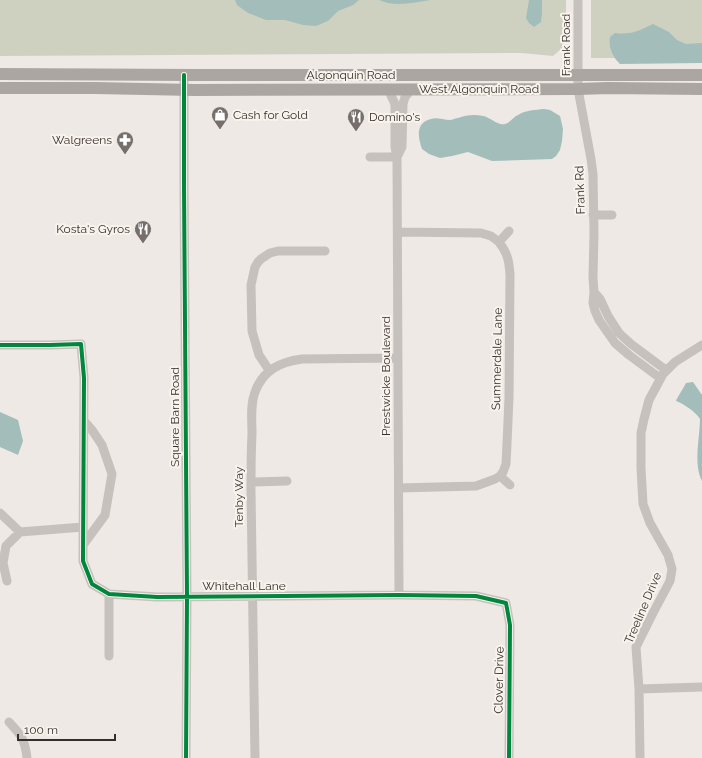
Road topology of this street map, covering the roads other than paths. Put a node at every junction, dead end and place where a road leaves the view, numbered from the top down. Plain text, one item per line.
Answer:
1 (578, 0) edge
2 (0, 74) edge
3 (184, 75) junction
4 (578, 75) junction
5 (702, 75) edge
6 (0, 88) edge
7 (388, 89) junction
8 (416, 89) junction
9 (578, 89) junction
10 (702, 89) edge
11 (184, 90) junction
12 (370, 157) dead end
13 (397, 157) junction
14 (594, 215) junction
15 (612, 215) dead end
16 (510, 231) dead end
17 (398, 232) junction
18 (499, 242) junction
19 (325, 251) dead end
20 (594, 292) junction
21 (0, 345) edge
22 (702, 345) edge
23 (397, 358) junction
24 (269, 370) junction
25 (666, 370) junction
26 (660, 378) junction
27 (84, 421) junction
28 (500, 476) junction
29 (286, 481) dead end
30 (251, 482) junction
31 (510, 485) dead end
32 (399, 488) junction
33 (0, 513) edge
34 (83, 527) junction
35 (20, 532) junction
36 (83, 545) junction
37 (7, 581) dead end
38 (110, 594) junction
39 (399, 595) junction
40 (187, 596) junction
41 (252, 596) junction
42 (506, 603) joint
43 (109, 656) dead end
44 (702, 687) edge
45 (639, 689) junction
46 (9, 722) dead end
47 (27, 758) edge
48 (186, 758) edge
49 (255, 758) edge
50 (509, 758) edge
51 (640, 758) edge

1 - 4 street, Frank Road
2 - 3 main road, Algonquin Road
3 - 4 main road, Algonquin Road
3 - 11 street, Square Barn Road
4 - 5 main road, Algonquin Road
4 - 9 street, Frank Road
6 - 11 main road
7 - 8 main road, West Algonquin Road
7 - 11 main road, West Algonquin Road
7 - 13 street, Prestwicke Boulevard
8 - 9 main road, West Algonquin Road
8 - 13 street, Prestwicke Boulevard
9 - 10 main road, West Algonquin Road
9 - 14 street, Frank Rd
11 - 40 street, Square Barn Road
12 - 13 street
13 - 17 street, Prestwicke Boulevard
14 - 15 street
14 - 20 street, Frank Rd
16 - 18 street
17 - 18 street
17 - 23 street, Prestwicke Boulevard
18 - 28 street, Summerdale Lane
19 - 24 street
20 - 25 street, Frank Rd
20 - 26 street, Frank Rd
21 - 27 street, Whitehall Lane
22 - 25 street, Treeline Drive
23 - 24 street, Tenby Way
23 - 32 street, Prestwicke Boulevard
24 - 30 street, Tenby Way
25 - 26 street, Treeline Drive
26 - 45 street, Treeline Drive
27 - 34 street, Whitehall Lane
27 - 36 street
28 - 31 street
28 - 32 street
29 - 30 street
30 - 41 street, Tenby Way
32 - 39 street, Prestwicke Boulevard
33 - 35 street
34 - 35 street
34 - 36 street, Whitehall Lane
35 - 37 street
36 - 38 street, Whitehall Lane
38 - 40 street, Whitehall Lane
38 - 43 street
39 - 41 street, Whitehall Lane
39 - 42 street, Whitehall Lane
40 - 41 street, Whitehall Lane
40 - 48 street, Square Barn Road
41 - 49 street, Tenby Way
42 - 50 street, Clover Drive
44 - 45 street
45 - 51 street, Treeline Drive
46 - 47 street

